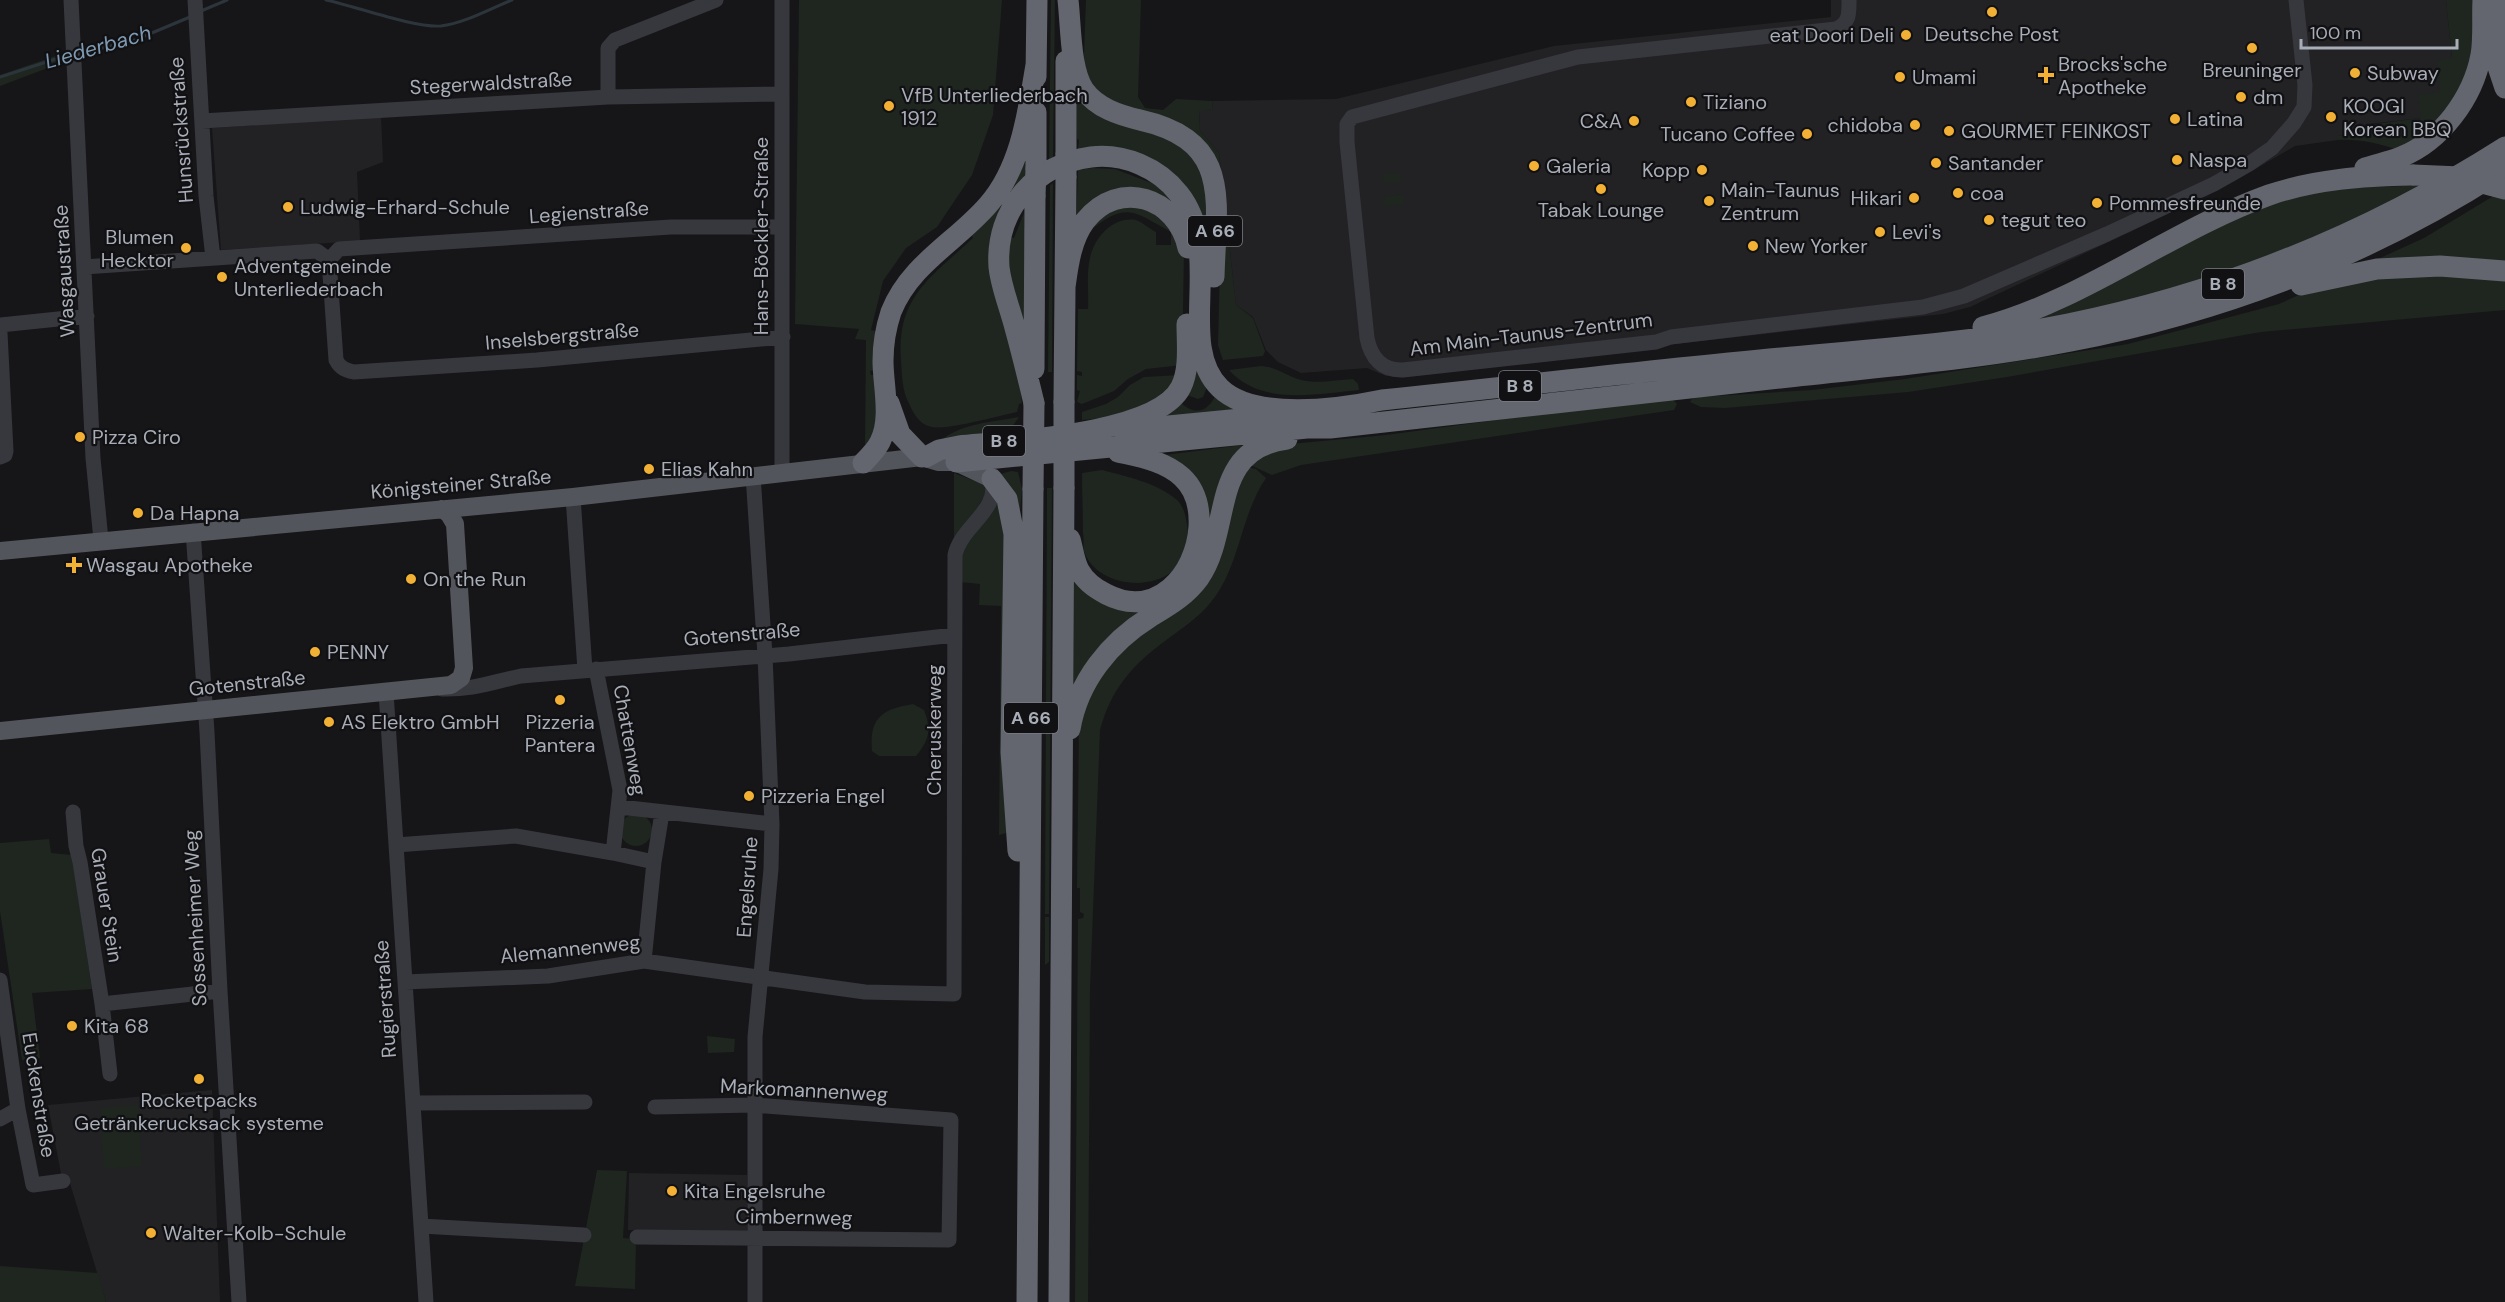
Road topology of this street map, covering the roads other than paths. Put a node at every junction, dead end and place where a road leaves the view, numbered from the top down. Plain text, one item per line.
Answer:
1 (71, 0) edge
2 (716, 0) edge
3 (782, 0) edge
4 (1037, 0) edge
5 (1068, 0) edge
6 (1849, 0) edge
7 (2296, 0) edge
8 (2484, 0) edge
9 (2499, 0) edge
10 (195, 3) edge
11 (2505, 50) edge
12 (1036, 65) junction
13 (2505, 88) edge
14 (782, 94) junction
15 (608, 97) junction
16 (202, 121) junction
17 (2505, 147) edge
18 (2409, 161) junction
19 (2505, 168) edge
20 (2505, 189) edge
21 (781, 227) junction
22 (213, 258) junction
23 (329, 260) junction
24 (84, 267) junction
25 (2505, 271) edge
26 (1065, 287) junction
27 (2210, 306) junction
28 (87, 316) junction
29 (0, 325) edge
30 (0, 333) edge
31 (783, 337) junction
32 (1915, 346) junction
33 (884, 388) junction
34 (1382, 399) junction
35 (1034, 403) junction
36 (1325, 407) junction
37 (1330, 428) junction
38 (1084, 432) junction
39 (1106, 448) junction
40 (0, 457) edge
41 (924, 457) junction
42 (956, 462) junction
43 (863, 463) junction
44 (782, 472) junction
45 (753, 475) junction
46 (992, 479) junction
47 (1064, 488) junction
48 (573, 497) junction
49 (469, 506) junction
50 (442, 509) junction
51 (455, 524) junction
52 (193, 531) junction
53 (101, 540) junction
54 (0, 551) edge
55 (954, 635) junction
56 (765, 655) junction
57 (464, 669) junction
58 (590, 670) junction
59 (498, 681) junction
60 (433, 688) junction
61 (386, 692) junction
62 (205, 711) junction
63 (0, 731) edge
64 (1062, 782) junction
65 (620, 807) junction
66 (73, 812) dead end
67 (662, 813) junction
68 (772, 824) junction
69 (396, 845) junction
70 (613, 853) junction
71 (654, 862) junction
72 (1030, 947) junction
73 (644, 961) junction
74 (762, 976) junction
75 (0, 980) edge
76 (405, 982) junction
77 (219, 991) junction
78 (954, 994) joint
79 (102, 1005) junction
80 (110, 1074) dead end
81 (585, 1102) dead end
82 (413, 1103) junction
83 (754, 1105) junction
84 (655, 1107) dead end
85 (18, 1109) junction
86 (0, 1119) edge
87 (63, 1181) dead end
88 (421, 1226) junction
89 (584, 1235) dead end
90 (637, 1237) dead end
91 (756, 1238) junction
92 (949, 1240) joint
93 (239, 1302) edge
94 (426, 1302) edge
95 (755, 1302) edge
96 (1027, 1302) edge
97 (1059, 1302) edge

1 - 24 street, Wasgaustraße
2 - 15 street
3 - 14 street, Hans-Böckler-Straße
4 - 12 highway, A 66
5 - 26 highway, A 66, bridge
5 - 34 highway, A 66
6 - 7 street, Am Main-Taunus-Zentrum
8 - 13 highway
8 - 18 highway
9 - 11 highway
10 - 16 street, Hunsrückstraße
12 - 33 highway
12 - 35 highway, A 66, bridge
14 - 15 street, Stegerwaldstraße
14 - 21 street, Hans-Böckler-Straße
15 - 16 street, Stegerwaldstraße
16 - 22 street, Hunsrückstraße
17 - 32 highway, B 8
18 - 20 highway, bridge
18 - 32 highway
19 - 27 highway, B 8
21 - 23 street, Legienstraße
21 - 31 street, Hans-Böckler-Straße
22 - 23 street
22 - 24 street
23 - 31 street, Inselsbergstraße
24 - 28 street, Wasgaustraße
25 - 27 highway
26 - 38 highway
26 - 47 highway, A 66, bridge
27 - 37 highway, B 8
28 - 29 street
28 - 53 street, Wasgaustraße
30 - 40 street
31 - 44 street, Hans-Böckler-Straße
32 - 34 highway, B 8
33 - 41 highway
33 - 43 highway
34 - 36 highway, B 8
35 - 36 highway, A 66
35 - 72 highway, A 66, bridge
36 - 38 highway, B 8
37 - 39 highway, B 8
37 - 64 highway
38 - 41 highway, B 8
39 - 42 highway, B 8
39 - 47 highway
41 - 42 main road, B 8
41 - 43 main road, Königsteiner Straße
42 - 46 main road
43 - 44 main road, Königsteiner Straße
44 - 45 main road, Königsteiner Straße
45 - 48 main road, Königsteiner Straße
45 - 56 street, Engelsruhe
46 - 55 street, Cheruskerweg
46 - 72 highway
47 - 64 highway, A 66
48 - 49 main road, Königsteiner Straße
48 - 58 street, Chattenweg
49 - 50 main road, Königsteiner Straße
49 - 51 main road
50 - 51 main road
50 - 52 main road, Königsteiner Straße
51 - 57 main road
52 - 53 main road, Königsteiner Straße
52 - 62 street, Sossenheimer Weg
53 - 54 main road, Königsteiner Straße
55 - 56 street, Gotenstraße
55 - 78 street, Cheruskerweg
56 - 58 street, Gotenstraße
56 - 68 street, Engelsruhe
57 - 59 street, Gotenstraße
57 - 60 main road
58 - 59 street, Gotenstraße
58 - 65 street, Chattenweg
59 - 60 street, Gotenstraße
60 - 61 main road, Gotenstraße
61 - 62 main road, Gotenstraße
61 - 69 street, Rugierstraße
62 - 63 main road, Gotenstraße
62 - 77 street, Sossenheimer Weg
64 - 97 highway, A 66
65 - 67 street
65 - 70 street, Chattenweg
66 - 79 street, Grauer Stein
67 - 68 street
67 - 71 street, Chattenweg
68 - 74 street, Engelsruhe
69 - 70 street
69 - 76 street, Rugierstraße
70 - 71 street
71 - 73 street, Chattenweg
72 - 96 highway, A 66
73 - 74 street, Alemannenweg
73 - 76 street, Alemannenweg
74 - 78 street, Alemannenweg
74 - 83 street, Engelsruhe
75 - 85 street, Euckenstraße
76 - 82 street, Rugierstraße
77 - 79 street
77 - 93 street, Sossenheimer Weg
79 - 80 street, Grauer Stein
81 - 82 street
82 - 88 street, Rugierstraße
83 - 84 street, Markomannenweg
83 - 91 street, Engelsruhe
83 - 92 street, Markomannenweg
85 - 86 street
85 - 87 street, Euckenstraße
88 - 89 street
88 - 94 street, Rugierstraße
90 - 91 street, Cimbernweg
91 - 92 street, Cimbernweg
91 - 95 street, Engelsruhe

